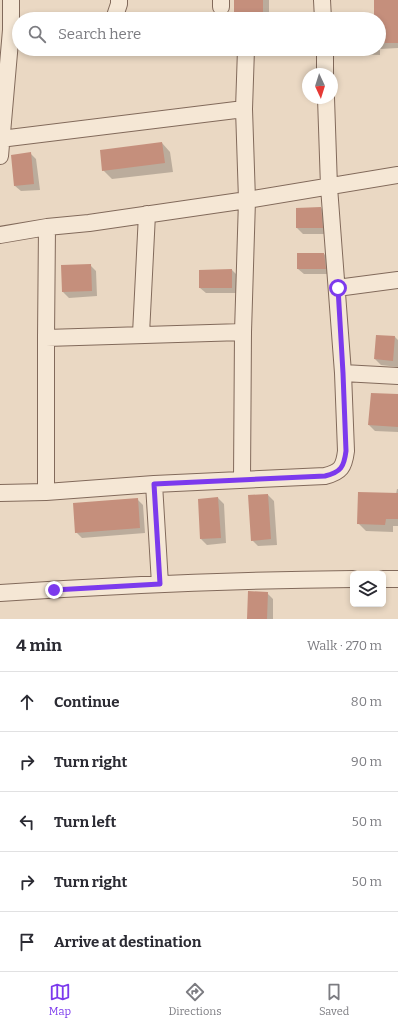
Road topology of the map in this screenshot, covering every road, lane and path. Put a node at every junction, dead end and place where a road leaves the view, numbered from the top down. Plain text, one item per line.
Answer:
1 (11, 0) edge
2 (119, 0) edge
3 (322, 0) edge
4 (116, 12) edge
5 (323, 12) edge
6 (10, 30) edge
7 (246, 56) edge
8 (325, 56) edge
9 (325, 68) edge
10 (326, 104) edge
11 (244, 109) junction
12 (1, 139) edge
13 (0, 156) edge
14 (398, 175) edge
15 (329, 187) junction
16 (247, 200) junction
17 (147, 214) junction
18 (47, 227) junction
19 (0, 235) edge
20 (398, 280) edge
21 (338, 288) junction
22 (243, 332) junction
23 (141, 334) junction
24 (46, 338) junction
25 (343, 373) junction
26 (398, 376) edge
27 (242, 479) junction
28 (154, 484) junction
29 (46, 492) junction
30 (0, 493) edge
31 (350, 579) edge
32 (386, 579) edge
33 (398, 579) edge
34 (160, 584) junction
35 (0, 594) edge

1 - 6 street
2 - 4 street
3 - 5 street
6 - 12 street
7 - 11 street
8 - 9 street
10 - 15 street
11 - 12 street
11 - 16 street
12 - 13 street
14 - 15 street
15 - 16 street
15 - 21 street
16 - 17 street
16 - 22 street
17 - 18 street
17 - 23 street
18 - 19 street
18 - 24 street
20 - 21 street
21 - 25 street
22 - 23 street
22 - 27 street
23 - 24 street
24 - 29 street
25 - 26 street
25 - 27 street
27 - 28 street
28 - 29 street
28 - 34 street
29 - 30 street
31 - 34 street
32 - 33 street
34 - 35 street

